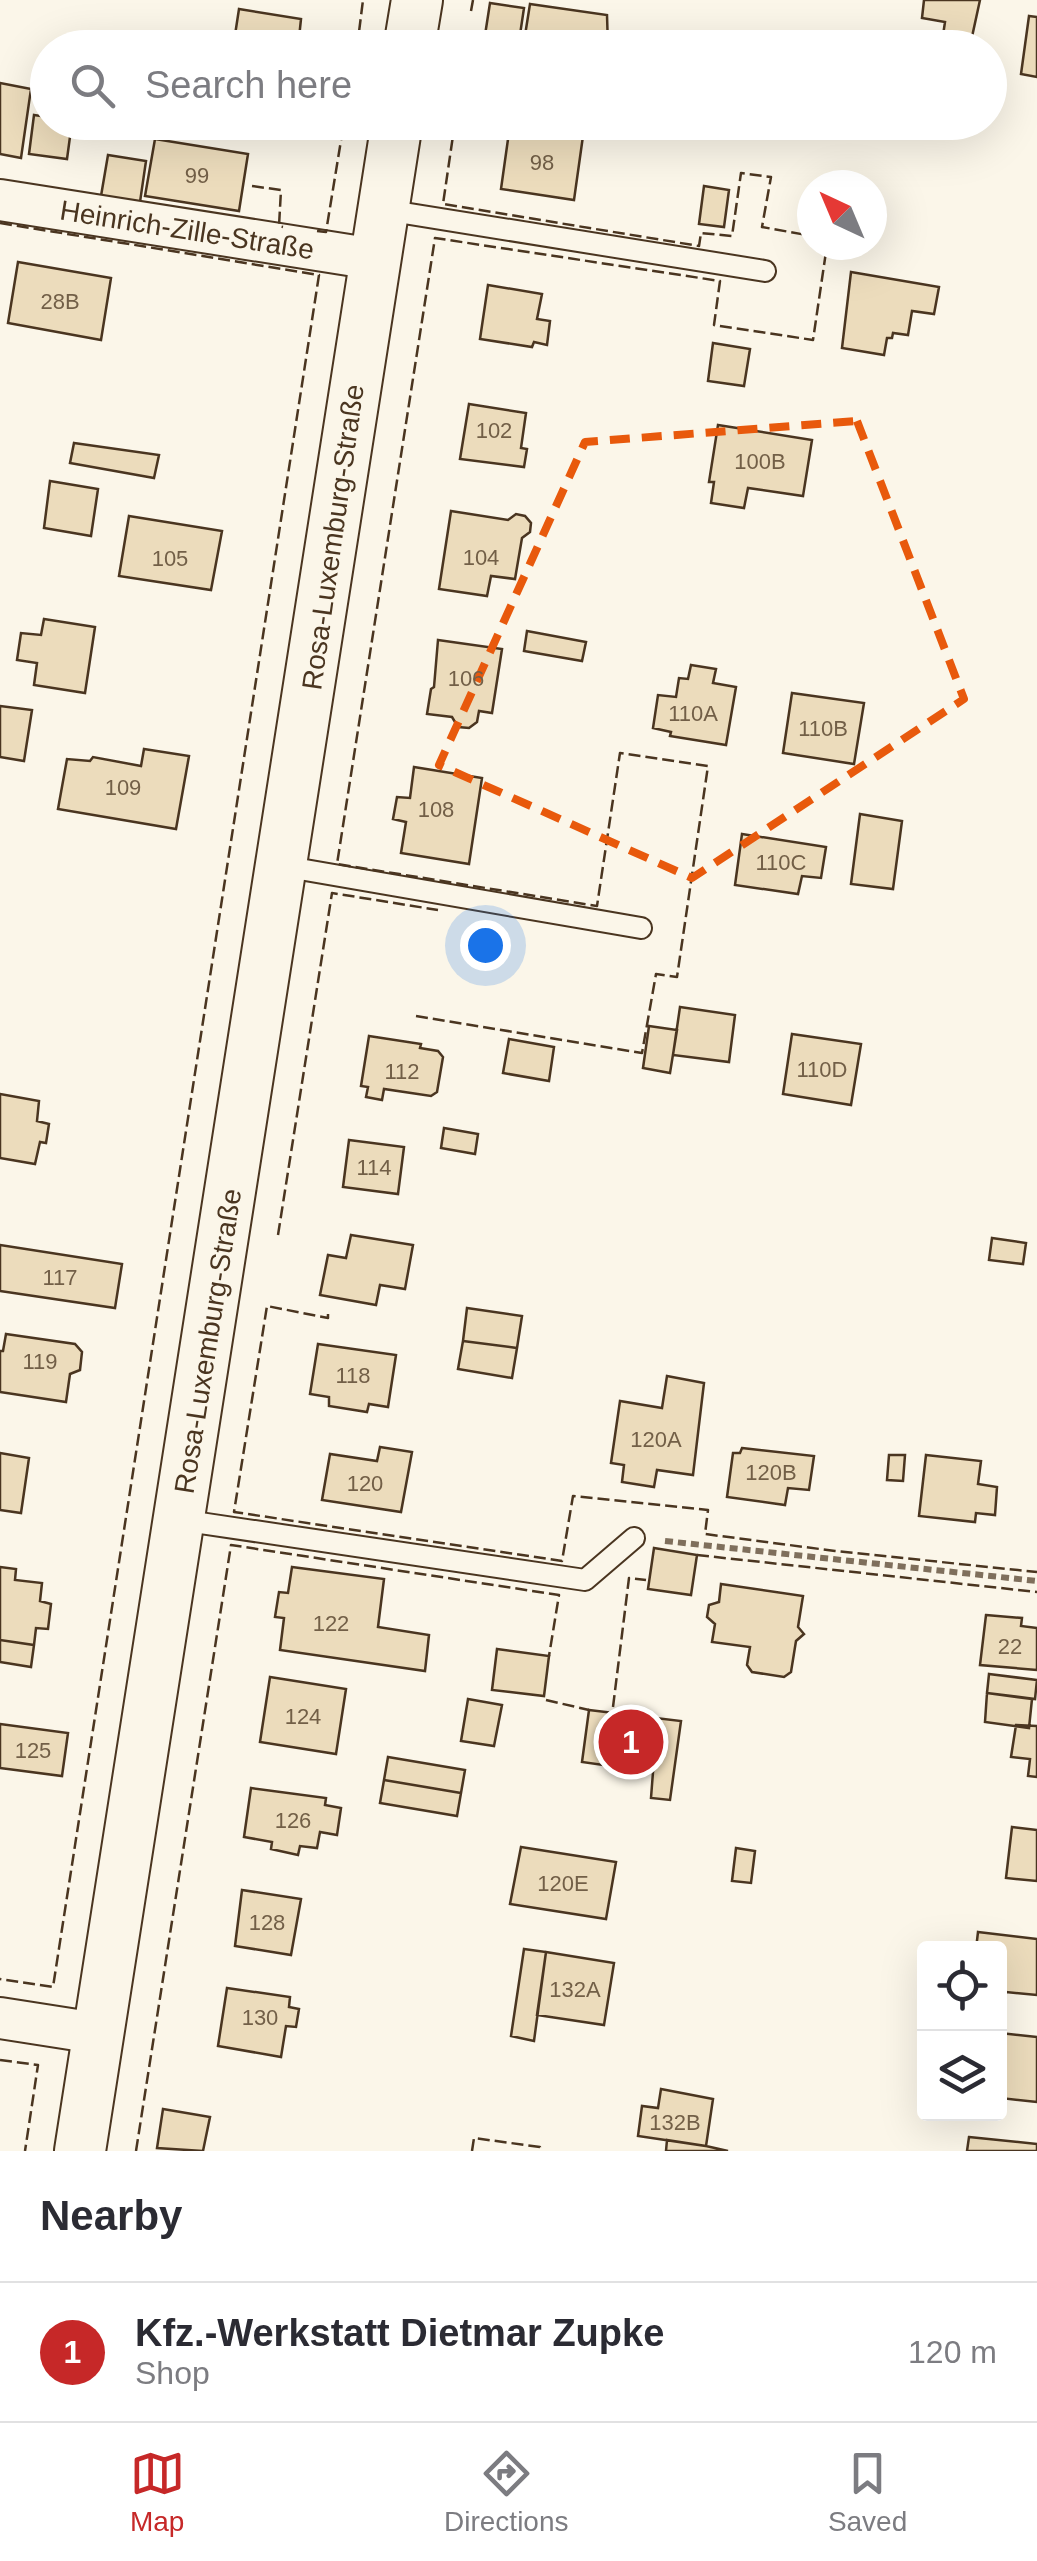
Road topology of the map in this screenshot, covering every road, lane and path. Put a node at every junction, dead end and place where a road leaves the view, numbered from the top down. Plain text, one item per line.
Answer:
1 (417, 0) edge
2 (412, 30) edge
3 (394, 140) edge
4 (0, 200) edge
5 (383, 209) junction
6 (374, 258) junction
7 (765, 271) dead end
8 (282, 866) junction
9 (641, 928) dead end
10 (180, 1520) junction
11 (634, 1538) joint
12 (1037, 1581) edge
13 (0, 2018) edge
14 (96, 2033) junction
15 (80, 2151) edge

1 - 2 street
3 - 5 street, Rosa-Luxemburg-Straße
4 - 6 street, Heinrich-Zille-Straße
5 - 6 street, Rosa-Luxemburg-Straße
5 - 7 lane
6 - 8 street, Rosa-Luxemburg-Straße
8 - 9 lane
8 - 10 street, Rosa-Luxemburg-Straße
10 - 11 lane, Rosa-Luxemburg-Straße
10 - 14 street, Rosa-Luxemburg-Straße
11 - 12 path
13 - 14 street
14 - 15 street, Rosa-Luxemburg-Straße

